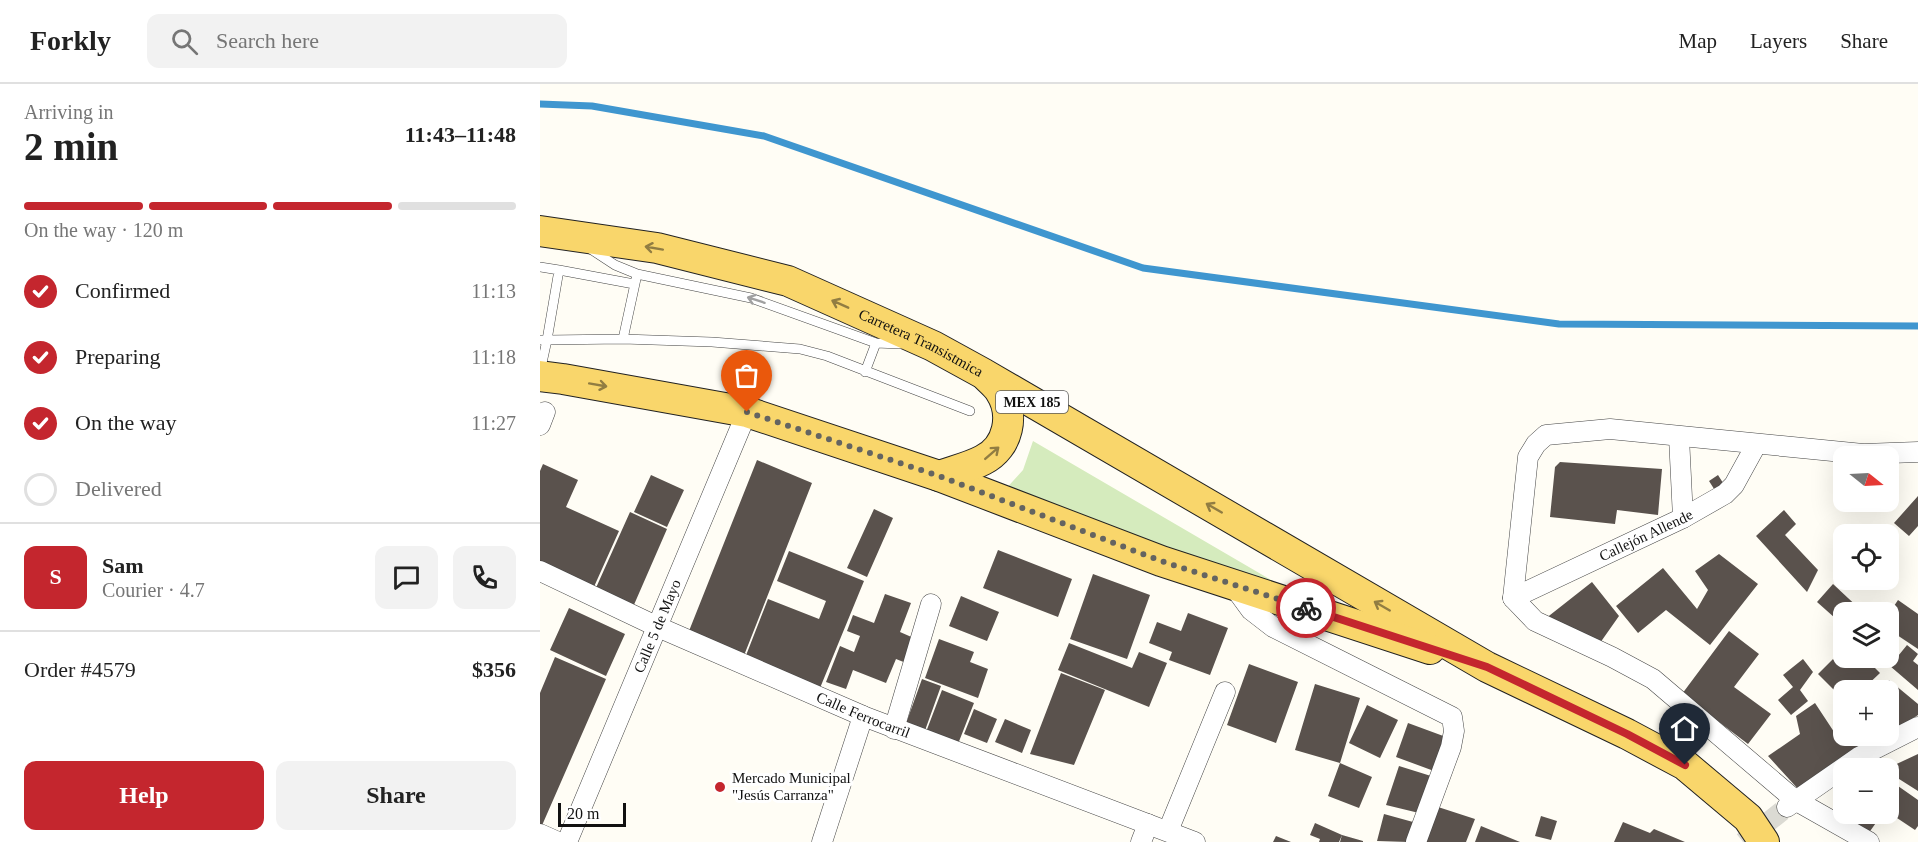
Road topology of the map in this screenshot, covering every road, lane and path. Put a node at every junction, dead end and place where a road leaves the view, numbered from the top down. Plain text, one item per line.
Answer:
1 (540, 231) edge
2 (570, 235) junction
3 (540, 267) edge
4 (560, 270) junction
5 (636, 279) junction
6 (623, 339) junction
7 (543, 340) edge
8 (876, 343) junction
9 (933, 346) junction
10 (865, 372) junction
11 (540, 374) edge
12 (984, 374) junction
13 (970, 411) dead end
14 (747, 412) junction
15 (1679, 437) junction
16 (1756, 445) junction
17 (1918, 452) edge
18 (939, 476) junction
19 (1683, 518) junction
20 (540, 571) edge
21 (1232, 584) junction
22 (1513, 598) junction
23 (930, 604) dead end
24 (658, 627) junction
25 (1487, 667) junction
26 (1225, 692) dead end
27 (863, 717) junction
28 (1918, 727) edge
29 (894, 729) junction
30 (1791, 804) junction
31 (1167, 831) junction
32 (1144, 833) edge
33 (540, 834) edge
34 (558, 842) edge
35 (567, 842) edge
36 (822, 842) edge
37 (1195, 842) edge
38 (1416, 842) edge
39 (1764, 842) edge
40 (1869, 842) edge

1 - 2 main road, Carretera Transistmica / MEX 185
2 - 5 lane
9 -> 2 main road, Carretera Transistmica / MEX 185
3 - 4 lane
4 - 5 lane
4 - 7 lane
5 - 6 lane
8 -> 5 lane
6 - 7 lane
6 - 10 lane
7 - 11 lane
8 - 9 lane
8 - 10 lane
9 - 12 main road, Carretera Transistmica / MEX 185
10 - 13 lane
11 -> 14 main road, Carretera Transistmica / MEX 185
18 -> 12 main road
25 -> 12 main road, Carretera Transistmica / MEX 185
14 - 18 main road, Carretera Transistmica / MEX 185
14 - 24 street, Calle 5 de Mayo
15 - 16 street
15 - 19 street
15 - 22 street
16 - 17 street
16 - 19 street, Callejón Allende
18 - 21 main road, Carretera Transistmica / MEX 185
19 - 22 street, Callejón Allende
20 - 24 street, Calle Ferrocarril
21 - 25 main road, Carretera Transistmica / MEX 185
21 - 38 street
22 - 30 street
23 - 29 street
24 - 27 street, Calle Ferrocarril
24 - 35 street, Calle 5 de Mayo
25 - 39 main road, Carretera Transistmica / MEX 185
26 - 31 street
27 - 29 street, Calle Ferrocarril
27 - 36 street
28 - 30 street
29 - 32 street, Calle Ferrocarril
30 - 40 street
31 - 32 street, Calle Ferrocarril
31 - 37 street, Calle Ferrocarril
33 - 34 street

